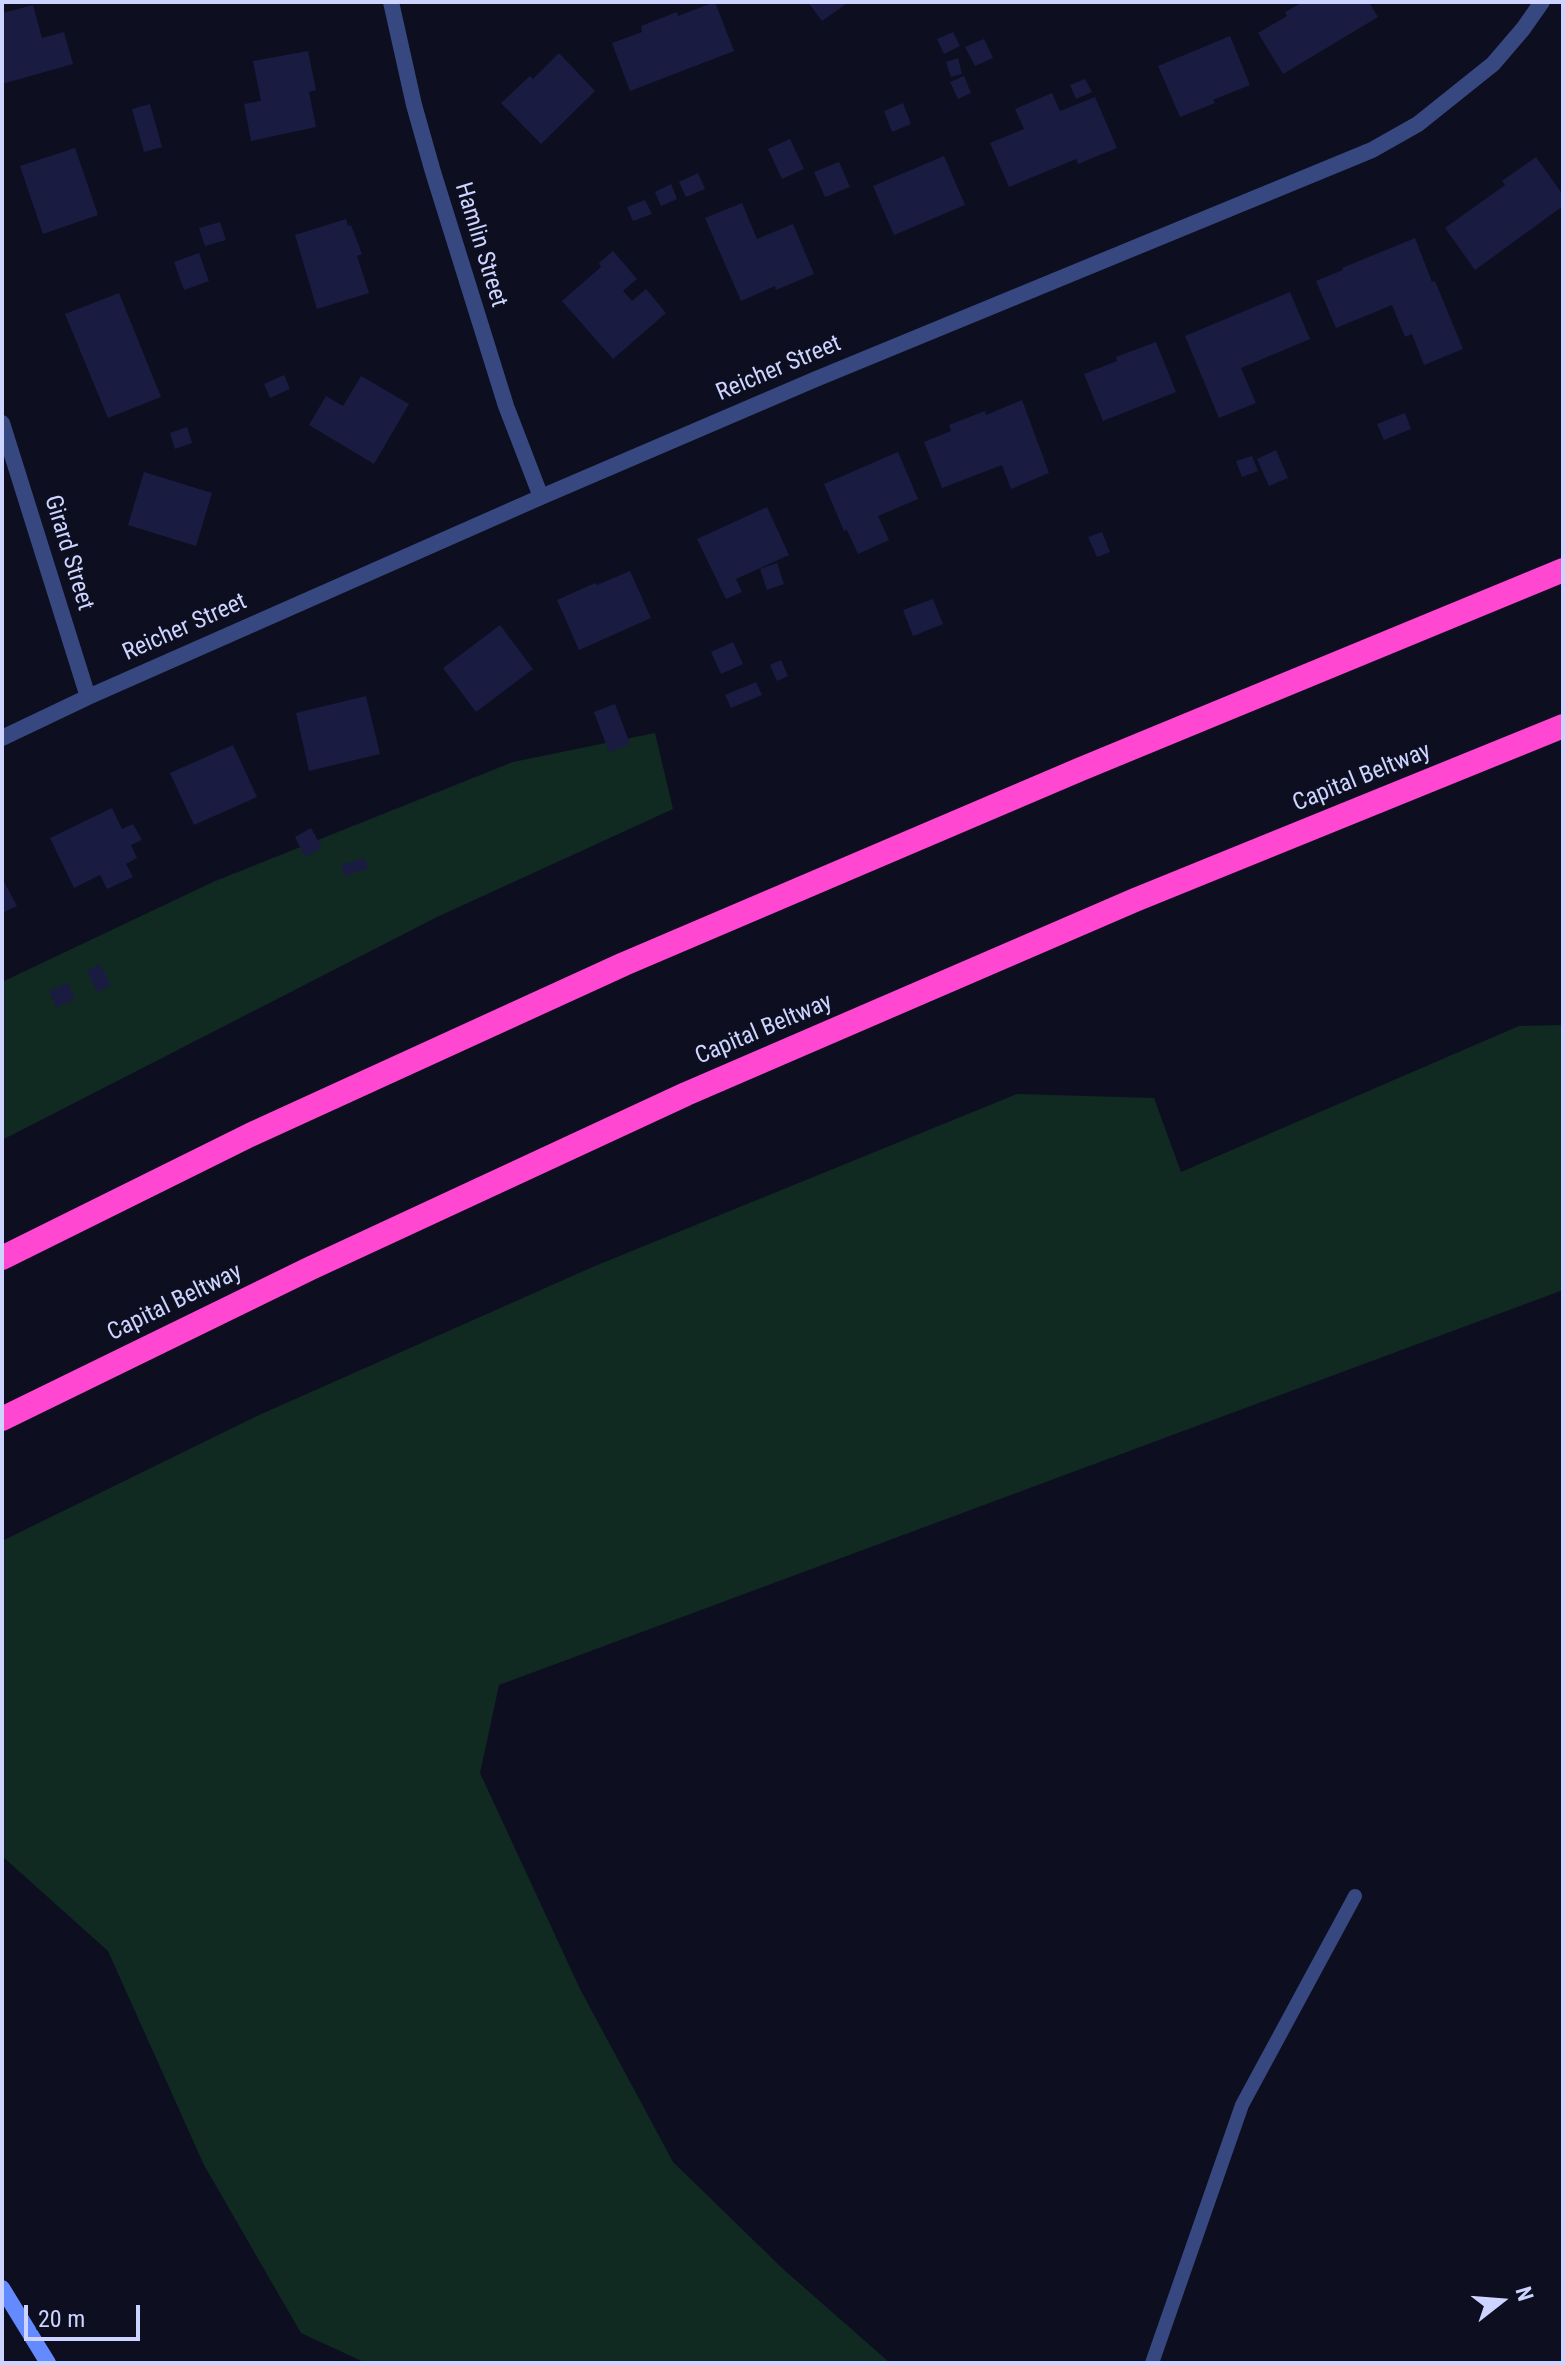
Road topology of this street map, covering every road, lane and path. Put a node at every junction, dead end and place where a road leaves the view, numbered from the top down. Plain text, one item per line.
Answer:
1 (391, 2) edge
2 (1542, 2) edge
3 (2, 423) edge
4 (541, 497) junction
5 (1563, 570) edge
6 (88, 697) junction
7 (1563, 726) edge
8 (2, 738) edge
9 (2, 1258) edge
10 (2, 1419) edge
11 (1355, 1896) dead end
12 (2, 2288) edge
13 (48, 2363) edge
14 (1152, 2363) edge

1 - 4 street, Hamlin Street
2 - 4 street, Reicher Street
3 - 6 street, Girard Street
4 - 6 street, Reicher Street
5 - 9 highway
6 - 8 street, Reicher Street
7 - 10 highway, Capital Beltway
11 - 14 lane
12 - 13 street

